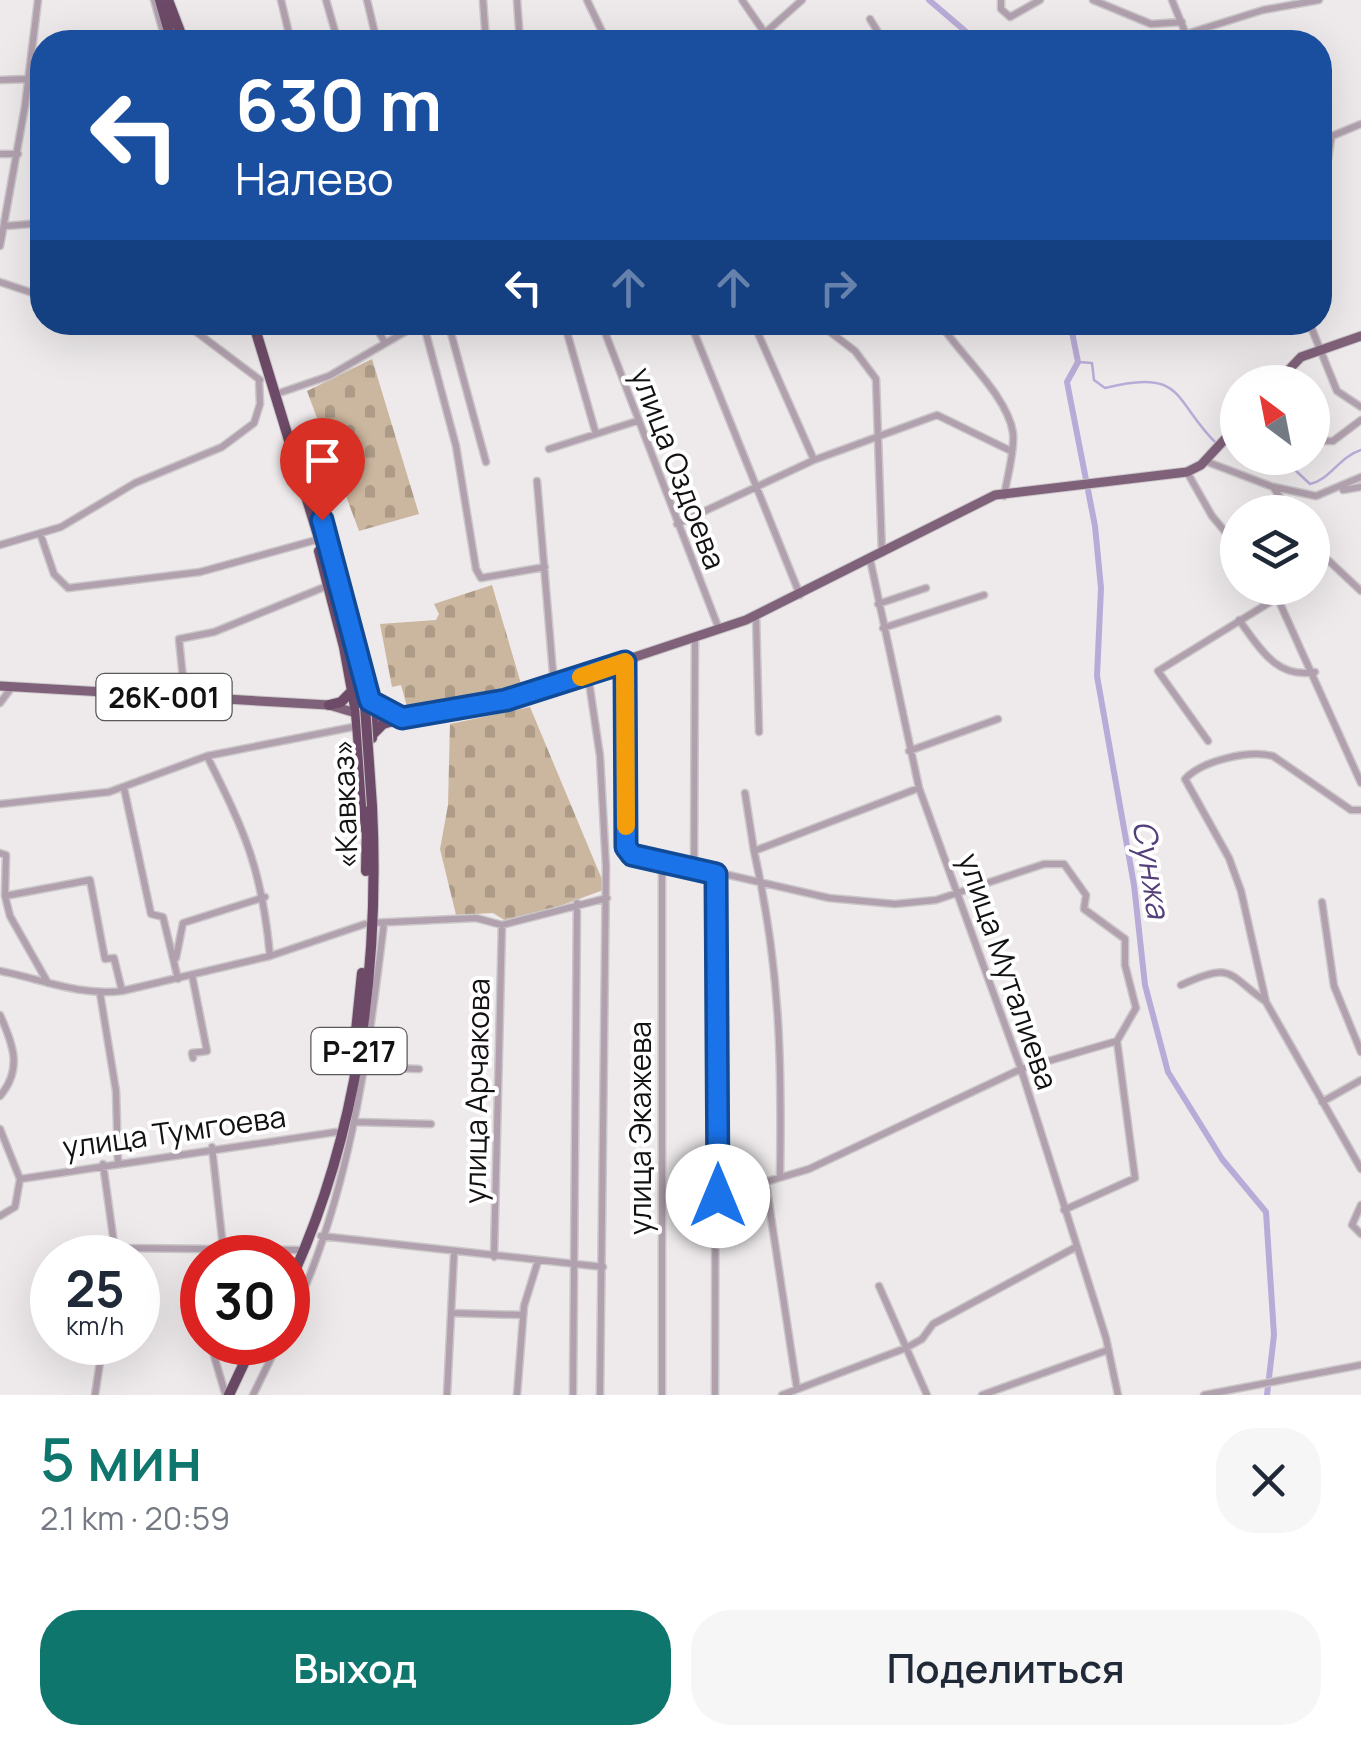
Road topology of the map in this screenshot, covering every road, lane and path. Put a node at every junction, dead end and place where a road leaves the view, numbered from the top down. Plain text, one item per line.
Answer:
1 (38, 0) edge
2 (157, 0) edge
3 (168, 0) edge
4 (281, 0) edge
5 (326, 0) edge
6 (367, 0) edge
7 (483, 0) edge
8 (517, 0) edge
9 (587, 0) edge
10 (742, 0) edge
11 (802, 0) edge
12 (1001, 0) edge
13 (1040, 0) edge
14 (1094, 0) edge
15 (1172, 0) edge
16 (1319, 0) edge
17 (870, 18) dead end
18 (1182, 22) junction
19 (34, 30) edge
20 (166, 30) edge
21 (179, 30) edge
22 (287, 30) edge
23 (335, 30) edge
24 (374, 30) edge
25 (485, 30) edge
26 (519, 30) edge
27 (601, 30) edge
28 (762, 30) edge
29 (767, 30) edge
30 (877, 30) edge
31 (1185, 30) edge
32 (1199, 30) edge
33 (30, 58) edge
34 (0, 80) edge
35 (27, 80) junction
36 (1361, 124) edge
37 (1332, 138) edge
38 (0, 154) edge
39 (18, 154) junction
40 (30, 224) edge
41 (6, 226) junction
42 (0, 246) edge
43 (0, 282) edge
44 (30, 292) edge
45 (201, 335) edge
46 (259, 335) edge
47 (262, 335) edge
48 (381, 335) edge
49 (392, 335) edge
50 (426, 335) edge
51 (452, 335) edge
52 (568, 335) edge
53 (606, 335) edge
54 (695, 335) edge
55 (760, 335) edge
56 (833, 335) edge
57 (947, 335) edge
58 (1315, 335) edge
59 (1361, 336) edge
60 (384, 341) junction
61 (1323, 351) junction
62 (1293, 365) edge
63 (265, 381) junction
64 (282, 392) junction
65 (1361, 407) edge
66 (1361, 420) edge
67 (636, 421) junction
68 (596, 434) junction
69 (881, 434) junction
70 (1330, 440) edge
71 (1220, 443) edge
72 (550, 448) dead end
73 (1010, 450) junction
74 (814, 460) junction
75 (1205, 461) junction
76 (486, 462) dead end
77 (1187, 472) junction
78 (1361, 477) edge
79 (537, 481) dead end
80 (755, 486) junction
81 (1273, 487) junction
82 (1361, 487) edge
83 (310, 494) junction
84 (1326, 494) junction
85 (1278, 495) edge
86 (1004, 496) junction
87 (676, 524) junction
88 (1220, 526) edge
89 (40, 533) junction
90 (316, 540) junction
91 (0, 545) edge
92 (882, 553) junction
93 (870, 559) junction
94 (1330, 562) edge
95 (545, 567) junction
96 (328, 586) junction
97 (926, 588) dead end
98 (1361, 591) edge
99 (800, 595) junction
100 (984, 595) dead end
101 (878, 604) junction
102 (1265, 605) edge
103 (1284, 605) edge
104 (756, 615) junction
105 (1239, 620) junction
106 (883, 628) junction
107 (719, 629) junction
108 (695, 637) junction
109 (625, 662) junction
110 (1315, 672) junction
111 (588, 675) junction
112 (0, 686) edge
113 (554, 686) junction
114 (12, 687) junction
115 (184, 698) junction
116 (0, 704) edge
117 (328, 705) junction
118 (361, 709) junction
119 (402, 718) junction
120 (998, 719) dead end
121 (759, 732) dead end
122 (372, 736) junction
123 (1208, 740) dead end
124 (909, 751) junction
125 (206, 756) junction
126 (1361, 782) edge
127 (124, 788) junction
128 (919, 788) junction
129 (745, 792) dead end
130 (0, 804) edge
131 (1361, 810) edge
132 (370, 837) junction
133 (754, 851) junction
134 (0, 853) edge
135 (662, 861) junction
136 (694, 867) junction
137 (716, 874) junction
138 (761, 882) junction
139 (960, 894) junction
140 (5, 896) junction
141 (265, 897) junction
142 (607, 898) junction
143 (1322, 902) dead end
144 (576, 903) junction
145 (368, 923) junction
146 (384, 923) junction
147 (502, 925) junction
148 (270, 956) junction
149 (176, 960) junction
150 (0, 971) edge
151 (192, 975) junction
152 (178, 978) junction
153 (48, 984) junction
154 (1181, 985) dead end
155 (122, 991) junction
156 (100, 994) junction
157 (1266, 1002) junction
158 (0, 1014) edge
159 (1117, 1041) junction
160 (1361, 1052) edge
161 (193, 1058) dead end
162 (364, 1068) junction
163 (418, 1069) dead end
164 (1021, 1069) junction
165 (1361, 1080) edge
166 (0, 1096) edge
167 (1322, 1102) junction
168 (355, 1122) junction
169 (431, 1124) dead end
170 (0, 1129) edge
171 (336, 1132) junction
172 (212, 1148) junction
173 (12, 1160) junction
174 (0, 1162) edge
175 (118, 1163) junction
176 (102, 1164) junction
177 (1361, 1170) edge
178 (780, 1177) junction
179 (20, 1178) junction
180 (766, 1184) junction
181 (718, 1196) junction
182 (1361, 1205) edge
183 (1064, 1210) junction
184 (0, 1216) edge
185 (310, 1232) junction
186 (1361, 1234) edge
187 (116, 1235) edge
188 (222, 1235) edge
189 (303, 1235) edge
190 (309, 1235) edge
191 (322, 1236) junction
192 (1076, 1247) junction
193 (454, 1254) junction
194 (494, 1258) junction
195 (538, 1261) junction
196 (576, 1264) junction
197 (602, 1267) junction
198 (310, 1268) edge
199 (879, 1286) dead end
200 (452, 1313) junction
201 (522, 1315) junction
202 (906, 1348) junction
203 (1108, 1350) junction
204 (100, 1365) edge
205 (218, 1365) edge
206 (244, 1365) edge
207 (267, 1365) edge
208 (1361, 1366) edge
209 (797, 1390) junction
210 (228, 1393) edge
211 (1115, 1394) edge
212 (95, 1395) edge
213 (252, 1395) edge
214 (447, 1395) edge
215 (517, 1395) edge
216 (573, 1395) edge
217 (600, 1395) edge
218 (662, 1395) edge
219 (716, 1395) edge
220 (782, 1395) edge
221 (927, 1395) edge
222 (982, 1395) edge
223 (1204, 1395) edge

1 - 19 street
2 - 20 highway
3 - 21 highway
4 - 22 street
5 - 23 street
6 - 24 street
7 - 25 street
8 - 26 street
9 - 27 street
10 - 28 street
11 - 29 street
12 - 13 street
14 - 18 street
15 - 18 street
16 - 32 street
17 - 30 street
18 - 31 street
33 - 35 street
34 - 35 street
35 - 39 street
36 - 37 street
38 - 39 street
39 - 41 street
40 - 41 street
41 - 42 street
43 - 44 street
45 - 63 street
46 - 63 highway, «Кавказ» / Р-217
47 - 64 highway, «Кавказ» / Р-217
48 - 60 street
49 - 60 street
50 - 95 street
51 - 76 street
52 - 68 street
53 - 67 street, улица Оздоева
54 - 80 street
55 - 74 street
56 - 69 street
57 - 73 street
58 - 61 street
59 - 61 main road
60 - 64 street
61 - 62 main road
61 - 65 street
63 - 83 highway, «Кавказ» / Р-217
63 - 89 street
64 - 83 highway, «Кавказ» / Р-217
66 - 70 street
67 - 68 street
67 - 87 street, улица Оздоева
68 - 72 street
69 - 73 street
69 - 74 street
69 - 92 street
71 - 75 main road
73 - 86 street
74 - 80 street
75 - 77 main road
75 - 81 street
77 - 86 main road
77 - 88 street
78 - 84 street
79 - 95 street
80 - 87 street
80 - 99 street
81 - 84 street
81 - 85 street
82 - 84 street
83 - 90 highway, Р-217
83 - 118 highway
83 - 132 highway, «Кавказ» / Р-217, bridge
86 - 92 main road
87 - 107 street, улица Оздоева
89 - 90 street
89 - 91 street
90 - 96 highway, Р-217
92 - 93 main road
93 - 99 main road
93 - 101 street, улица Муталиева
94 - 98 street
95 - 113 street
96 - 115 street
96 - 118 highway, Р-217
97 - 101 street
99 - 104 main road
100 - 106 street
101 - 106 street, улица Муталиева
102 - 105 street
103 - 110 street
104 - 107 main road
104 - 121 street
105 - 110 street
105 - 123 street
106 - 124 street, улица Муталиева
107 - 108 main road
108 - 109 main road
108 - 136 street
109 - 111 main road
109 - 135 street
110 - 126 street
111 - 113 main road
111 - 142 street
112 - 114 main road, 26К-001
113 - 119 main road
114 - 115 main road, 26К-001
114 - 116 street
115 - 117 main road, 26К-001
117 - 118 main road
117 - 118 highway
118 - 119 main road
118 - 119 main road
118 - 122 highway
118 - 125 street
118 - 132 highway, «Кавказ» / Р-217
119 - 122 highway
120 - 124 street
122 - 132 highway
124 - 128 street, улица Муталиева
125 - 127 street
125 - 141 street
127 - 130 street
127 - 149 street
128 - 133 street
128 - 139 street, улица Муталиева
129 - 133 street
131 - 157 street
132 - 145 highway, «Кавказ» / Р-217
133 - 138 street
134 - 140 street
135 - 136 street
135 - 218 street, улица Экажева
136 - 137 street
137 - 138 street
137 - 181 street
138 - 139 street
138 - 178 street
139 - 159 street
139 - 164 street, улица Муталиева
140 - 153 street
140 - 155 street
141 - 148 street
141 - 149 street
142 - 144 street
142 - 197 street
143 - 160 street
144 - 147 street
144 - 196 street
145 - 146 street
145 - 148 street
145 - 171 highway, «Кавказ» / Р-217
145 - 185 highway, «Кавказ» / Р-217
146 - 147 street
146 - 162 street
147 - 194 street, улица Арчакова
148 - 151 street
149 - 152 street
150 - 153 street
151 - 152 street
151 - 161 street
152 - 155 street
153 - 156 street
154 - 157 street
155 - 156 street
156 - 175 street
157 - 167 street
158 - 166 street
159 - 164 street
159 - 183 street
162 - 163 street
162 - 168 street
164 - 178 street
164 - 183 street, улица Муталиева
165 - 167 street
167 - 177 street
168 - 169 street
168 - 191 street
170 - 173 street
171 - 172 street, улица Тумгоева
171 - 189 highway, «Кавказ» / Р-217
172 - 175 street, улица Тумгоева
172 - 188 street
173 - 174 street
173 - 179 street
175 - 176 street, улица Тумгоева
176 - 179 street, улица Тумгоева
176 - 187 street
178 - 180 street
179 - 184 street
180 - 181 street
180 - 209 street
181 - 219 street
182 - 186 street
183 - 192 street, улица Муталиева
185 - 190 highway, «Кавказ» / Р-217
185 - 191 street
191 - 193 street
191 - 198 street
192 - 202 street
192 - 203 street, улица Муталиева
193 - 194 street
193 - 200 street
194 - 195 street
195 - 196 street
195 - 201 street
196 - 197 street
196 - 216 street
197 - 217 street
199 - 202 street
200 - 201 street
200 - 214 street
201 - 215 street
202 - 209 street
202 - 221 street
203 - 211 street, улица Муталиева
203 - 222 street
204 - 212 street
205 - 210 street
206 - 210 highway
207 - 213 street
208 - 223 street
209 - 220 street

